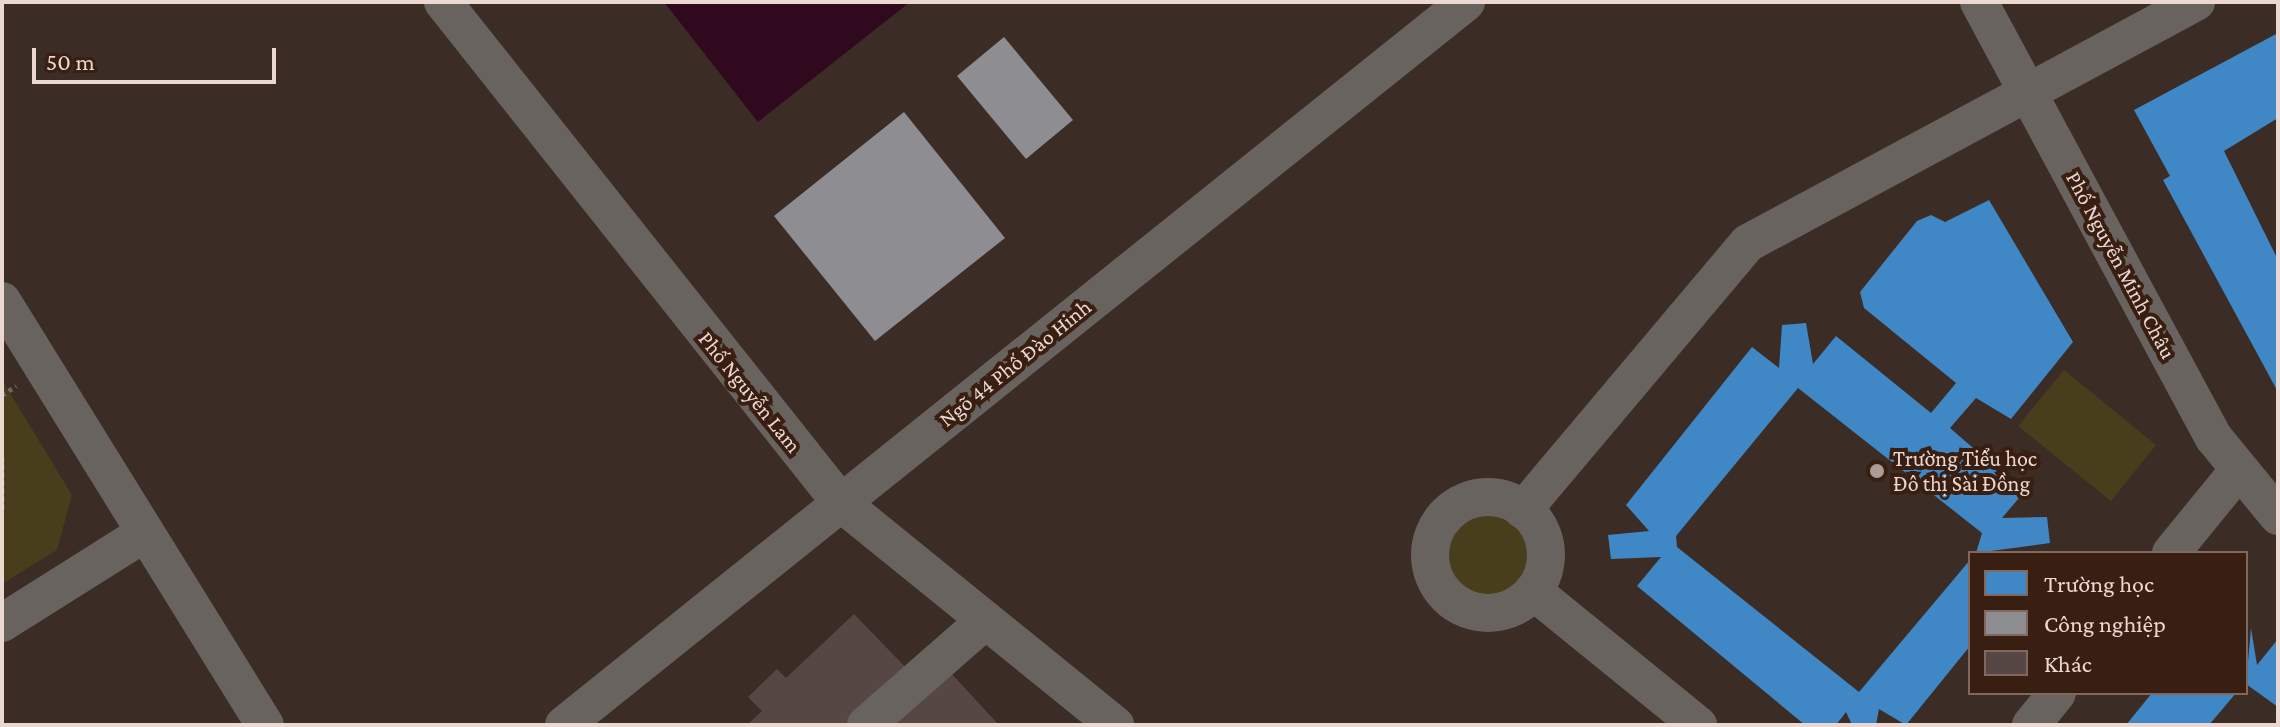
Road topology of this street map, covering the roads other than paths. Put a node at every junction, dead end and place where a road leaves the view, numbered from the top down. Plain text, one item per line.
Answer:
1 (443, 2) edge
2 (1466, 2) edge
3 (1979, 2) edge
4 (2196, 2) edge
5 (2027, 92) junction
6 (2, 301) edge
7 (2237, 472) junction
8 (841, 503) junction
9 (1523, 510) junction
10 (2278, 516) edge
11 (145, 533) junction
12 (2173, 551) edge
13 (1533, 591) junction
14 (986, 620) junction
15 (2, 623) edge
16 (2055, 695) edge
17 (265, 725) edge
18 (564, 725) edge
19 (866, 725) edge
20 (1115, 725) edge
21 (1698, 725) edge
22 (2031, 725) edge

1 - 8 street, Phố Nguyễn Lam
2 - 8 street, Ngõ 44 Phố Đào Hinh
3 - 5 street, Phố Nguyễn Minh Châu
4 - 5 street
5 - 7 street, Phố Nguyễn Minh Châu
5 - 9 street
6 - 11 street
7 - 10 street, Phố Nguyễn Minh Châu
7 - 12 street
8 - 14 street, Phố Nguyễn Lam
8 - 18 street, Ngõ 44 Phố Đào Hinh
9 - 13 street
9 - 13 street
11 - 15 street
11 - 17 street
13 - 21 street
14 - 19 street
14 - 20 street, Phố Nguyễn Lam
16 - 22 street

